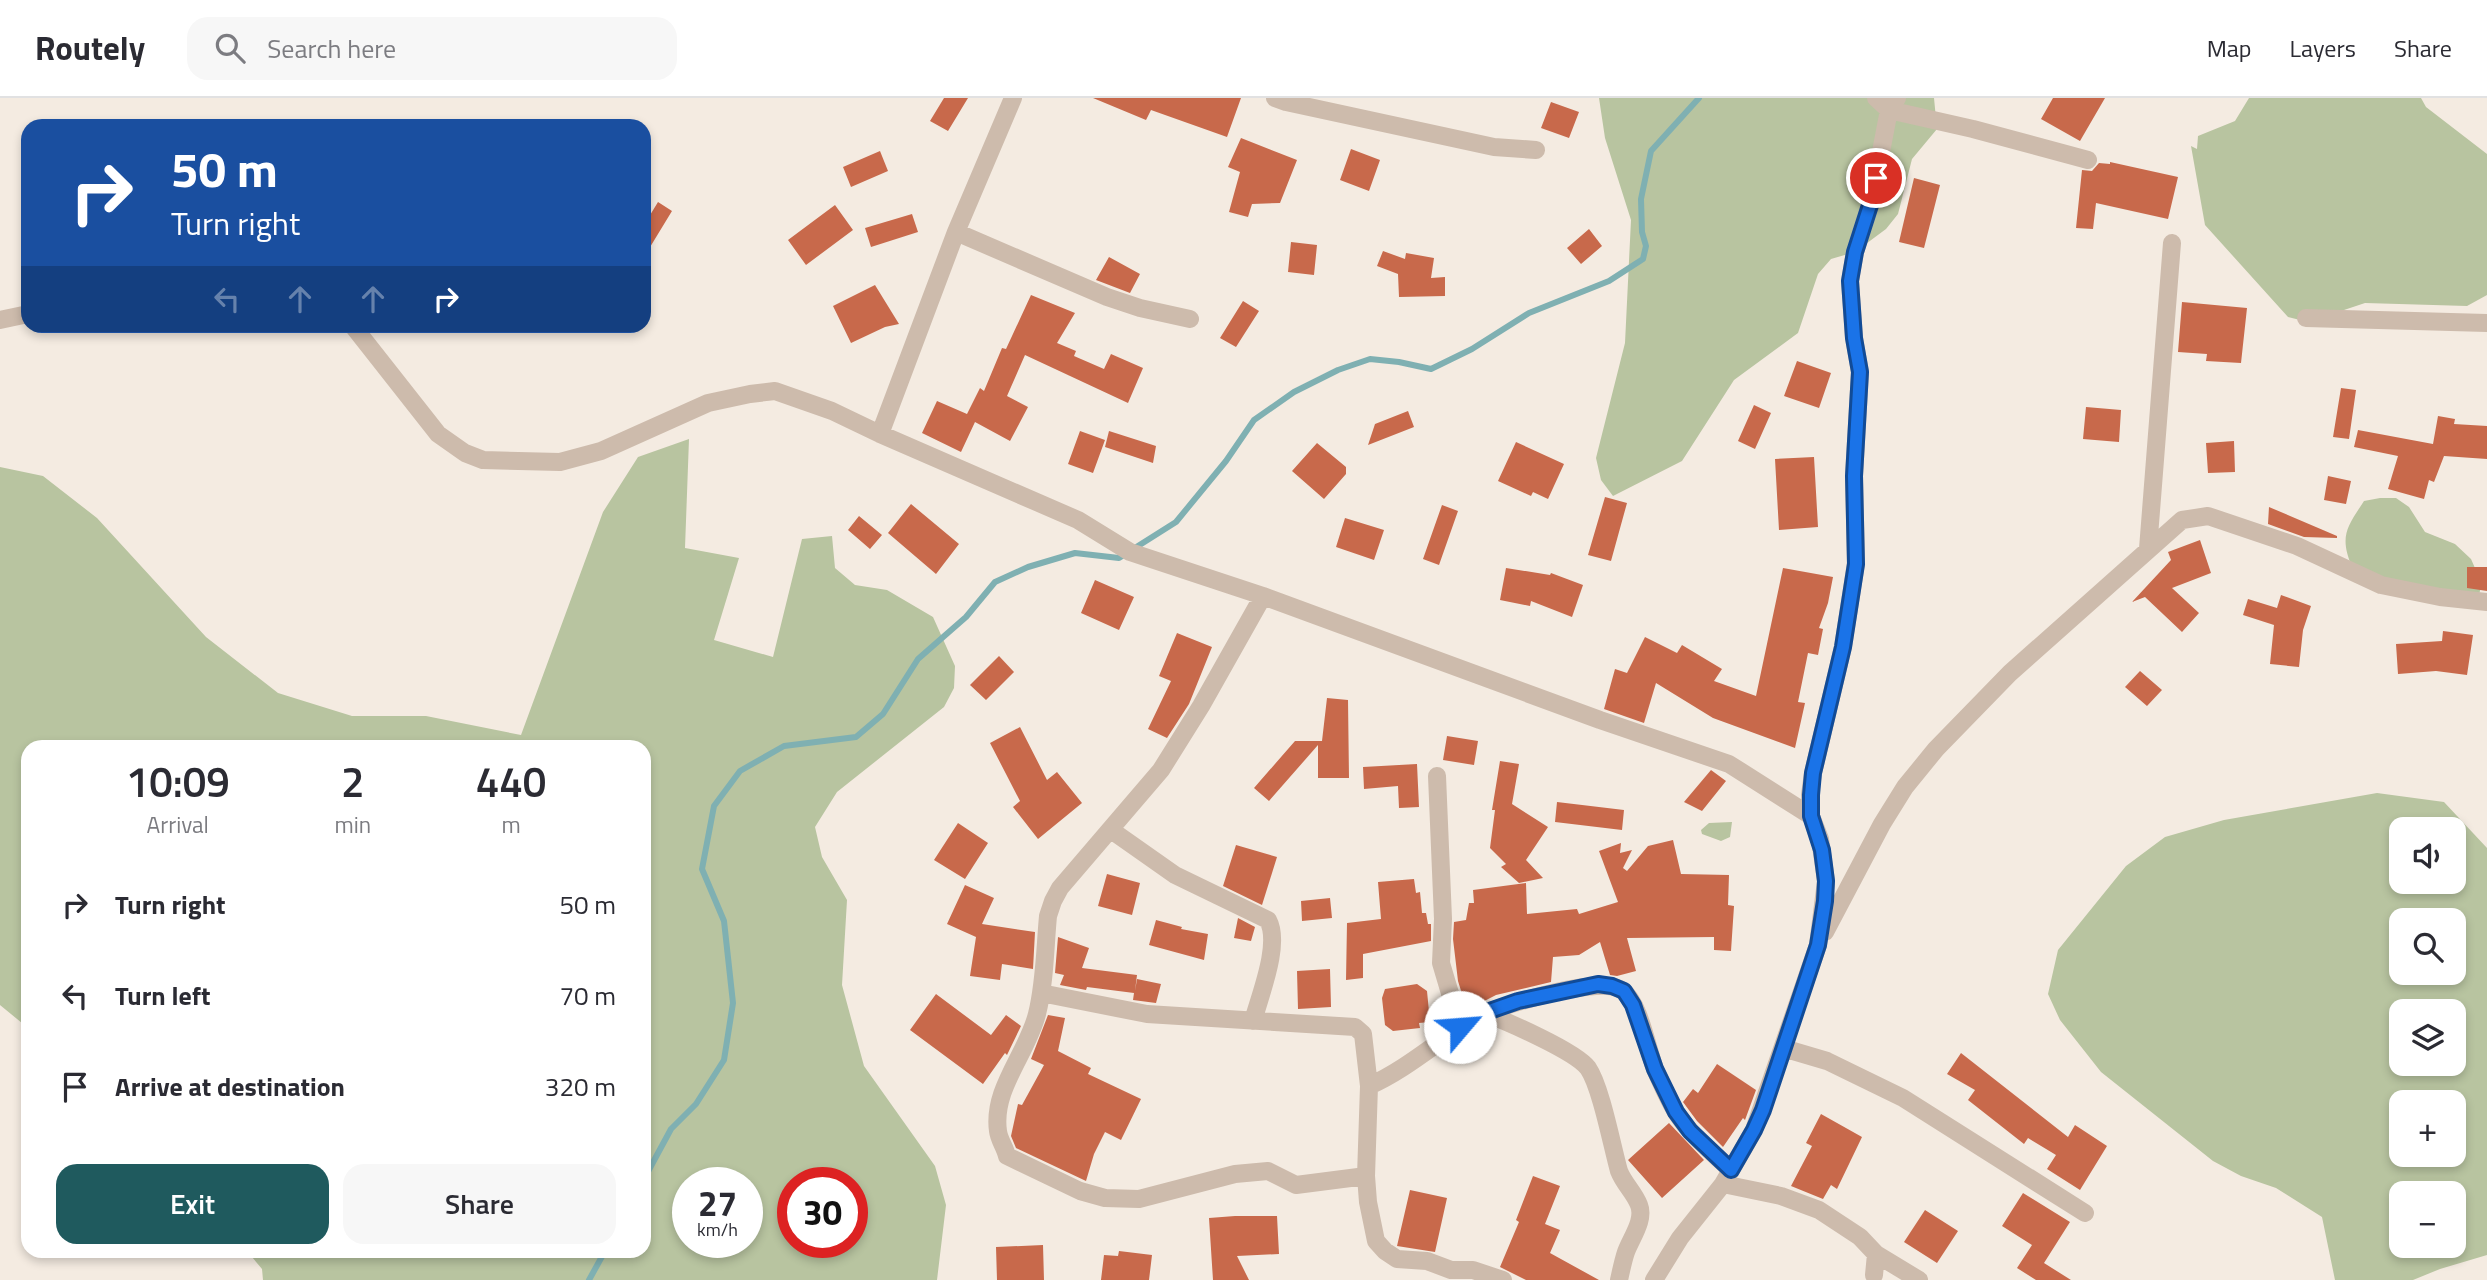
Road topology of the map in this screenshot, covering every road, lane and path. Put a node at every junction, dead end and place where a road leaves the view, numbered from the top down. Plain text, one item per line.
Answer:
1 (1013, 98) edge
2 (1283, 99) edge
3 (1887, 102) edge
4 (1536, 150) dead end
5 (2088, 160) dead end
6 (956, 232) junction
7 (2172, 243) dead end
8 (21, 316) edge
9 (2306, 317) dead end
10 (1190, 319) dead end
11 (0, 320) edge
12 (2487, 323) edge
13 (358, 333) edge
14 (880, 434) junction
15 (2148, 549) junction
16 (1263, 596) junction
17 (2487, 602) edge
18 (1437, 776) dead end
19 (1811, 816) junction
20 (1111, 830) junction
21 (1818, 945) junction
22 (1041, 993) junction
23 (1484, 1013) junction
24 (1253, 1021) junction
25 (1460, 1027) junction
26 (1783, 1048) junction
27 (1369, 1086) junction
28 (1366, 1176) junction
29 (1727, 1177) junction
30 (2085, 1213) dead end
31 (1876, 1254) junction
32 (1450, 1275) edge
33 (1874, 1275) dead end
34 (1503, 1280) edge
35 (1619, 1280) edge
36 (1654, 1280) edge
37 (1919, 1280) edge

1 - 6 street
2 - 4 street
3 - 5 street
3 - 19 street
6 - 10 street
6 - 14 street
7 - 15 street
8 - 11 street
9 - 12 street
13 - 14 street
14 - 16 street
15 - 17 street
15 - 21 street
16 - 19 street
16 - 20 street
18 - 25 street
19 - 21 street
20 - 22 street
20 - 24 street
21 - 26 street
22 - 24 street
22 - 28 street
23 - 25 street
23 - 29 street
23 - 35 street
24 - 27 street
25 - 27 street
26 - 29 street
26 - 30 street
27 - 28 street
28 - 32 street
29 - 31 street
29 - 36 street
31 - 33 street
31 - 37 street
32 - 34 street

